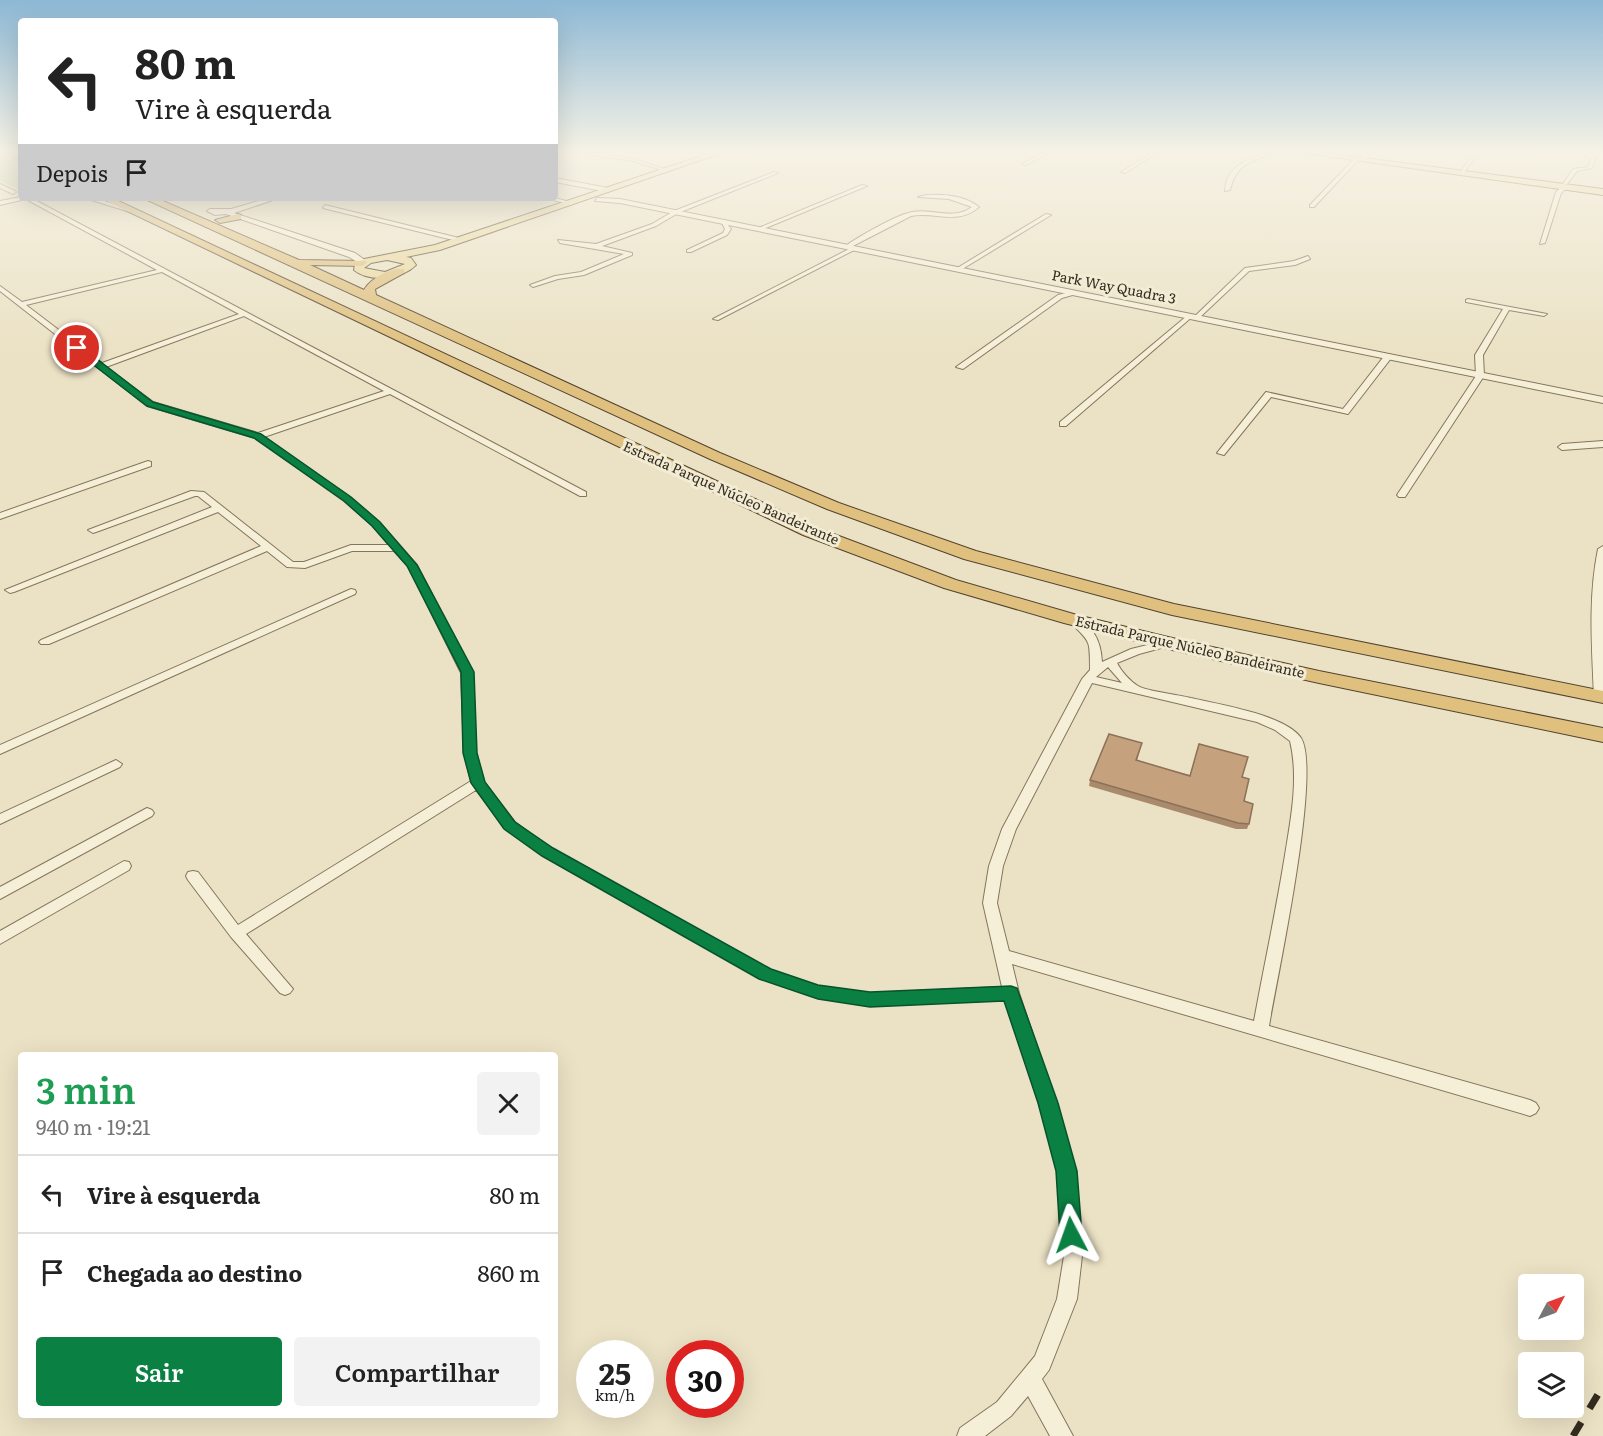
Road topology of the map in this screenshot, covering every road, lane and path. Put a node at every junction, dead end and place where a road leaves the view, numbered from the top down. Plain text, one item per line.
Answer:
1 (65, 218) edge
2 (147, 218) edge
3 (232, 218) edge
4 (238, 218) edge
5 (370, 218) edge
6 (526, 218) edge
7 (547, 218) edge
8 (666, 218) edge
9 (704, 218) edge
10 (786, 218) edge
11 (903, 218) edge
12 (1043, 218) edge
13 (1550, 218) edge
14 (723, 222) junction
15 (759, 229) junction
16 (461, 240) junction
17 (560, 241) dead end
18 (1542, 243) dead end
19 (596, 246) junction
20 (259, 247) junction
21 (851, 248) junction
22 (688, 251) dead end
23 (220, 253) junction
24 (352, 255) junction
25 (285, 258) junction
26 (387, 258) junction
27 (1308, 258) dead end
28 (364, 263) junction
29 (413, 266) junction
30 (164, 270) junction
31 (957, 270) junction
32 (533, 285) dead end
33 (0, 288) edge
34 (1060, 293) junction
35 (371, 299) junction
36 (1468, 301) dead end
37 (20, 304) junction
38 (1507, 308) junction
39 (244, 314) junction
40 (1544, 314) dead end
41 (1193, 317) junction
42 (716, 319) dead end
43 (1388, 357) junction
44 (516, 365) junction
45 (101, 366) junction
46 (960, 367) dead end
47 (1480, 376) junction
48 (483, 379) junction
49 (392, 391) junction
50 (1603, 400) edge
51 (1063, 424) dead end
52 (258, 436) junction
53 (1603, 444) edge
54 (1562, 447) dead end
55 (1221, 453) dead end
56 (148, 464) dead end
57 (583, 494) dead end
58 (1402, 495) dead end
59 (219, 508) junction
60 (0, 516) edge
61 (93, 530) dead end
62 (268, 547) junction
63 (396, 548) junction
64 (1603, 549) edge
65 (10, 590) dead end
66 (351, 592) dead end
67 (1071, 619) junction
68 (45, 642) dead end
69 (1168, 643) junction
70 (1098, 670) junction
71 (1140, 690) junction
72 (1602, 696) edge
73 (1603, 735) edge
74 (0, 750) edge
75 (116, 764) dead end
76 (478, 783) junction
77 (147, 813) dead end
78 (0, 819) edge
79 (124, 866) dead end
80 (193, 876) dead end
81 (0, 894) edge
82 (236, 933) junction
83 (0, 938) edge
84 (1004, 956) junction
85 (285, 989) dead end
86 (1011, 993) junction
87 (1260, 1030) junction
88 (1530, 1107) dead end
89 (1030, 1378) junction
90 (968, 1436) edge
91 (1062, 1436) edge

1 - 30 street
2 - 23 highway, Estrada Parque Núcleo Bandeirante
3 - 20 highway, Estrada Parque Núcleo Bandeirante
4 - 24 street
5 - 16 street
6 - 16 main road
7 - 29 main road
8 - 19 street
9 - 14 street, Park Way Quadra 3
10 - 15 street
11 - 21 street
12 - 31 street
13 - 18 street
14 - 15 street, Park Way Quadra 3
14 - 22 street
15 - 21 street, Park Way Quadra 3
16 - 26 main road
17 - 19 street
19 - 32 street
20 - 23 highway
20 - 25 highway, Estrada Parque Núcleo Bandeirante
21 - 31 street, Park Way Quadra 3
21 - 42 street
23 - 48 highway, Estrada Parque Núcleo Bandeirante
24 - 26 street
24 - 28 street
25 - 28 highway
25 - 35 highway, Estrada Parque Núcleo Bandeirante
26 - 28 main road
26 - 29 main road
27 - 41 street
28 - 29 main road
29 - 35 highway
30 - 37 street
30 - 39 street
31 - 34 street, Park Way Quadra 3
33 - 37 street
34 - 41 street, Park Way Quadra 3
34 - 46 street
35 - 44 highway, Estrada Parque Núcleo Bandeirante
36 - 38 street
37 - 45 street
38 - 40 street
38 - 47 street
39 - 45 street
39 - 49 street
41 - 43 street, Park Way Quadra 3
41 - 51 street
43 - 47 street, Park Way Quadra 3
43 - 55 street
44 - 48 highway
44 - 72 highway, Estrada Parque Núcleo Bandeirante
45 - 52 street
47 - 50 street, Park Way Quadra 3
47 - 58 street
48 - 67 highway, Estrada Parque Núcleo Bandeirante
49 - 52 street
49 - 57 street
52 - 63 street
53 - 54 street
56 - 60 street
59 - 61 street
59 - 62 street
59 - 65 street
62 - 63 street
62 - 68 street
63 - 76 street
64 - 72 street
66 - 74 street
67 - 69 highway, Estrada Parque Núcleo Bandeirante
67 - 70 street
69 - 70 street
69 - 73 highway, Estrada Parque Núcleo Bandeirante
70 - 71 street
70 - 71 street
70 - 84 street
71 - 87 street
75 - 78 street
76 - 82 street
76 - 86 street
77 - 81 street
79 - 83 street
80 - 82 street
82 - 85 street
84 - 86 street
84 - 87 street
86 - 89 street
87 - 88 street
89 - 90 street
89 - 91 street

